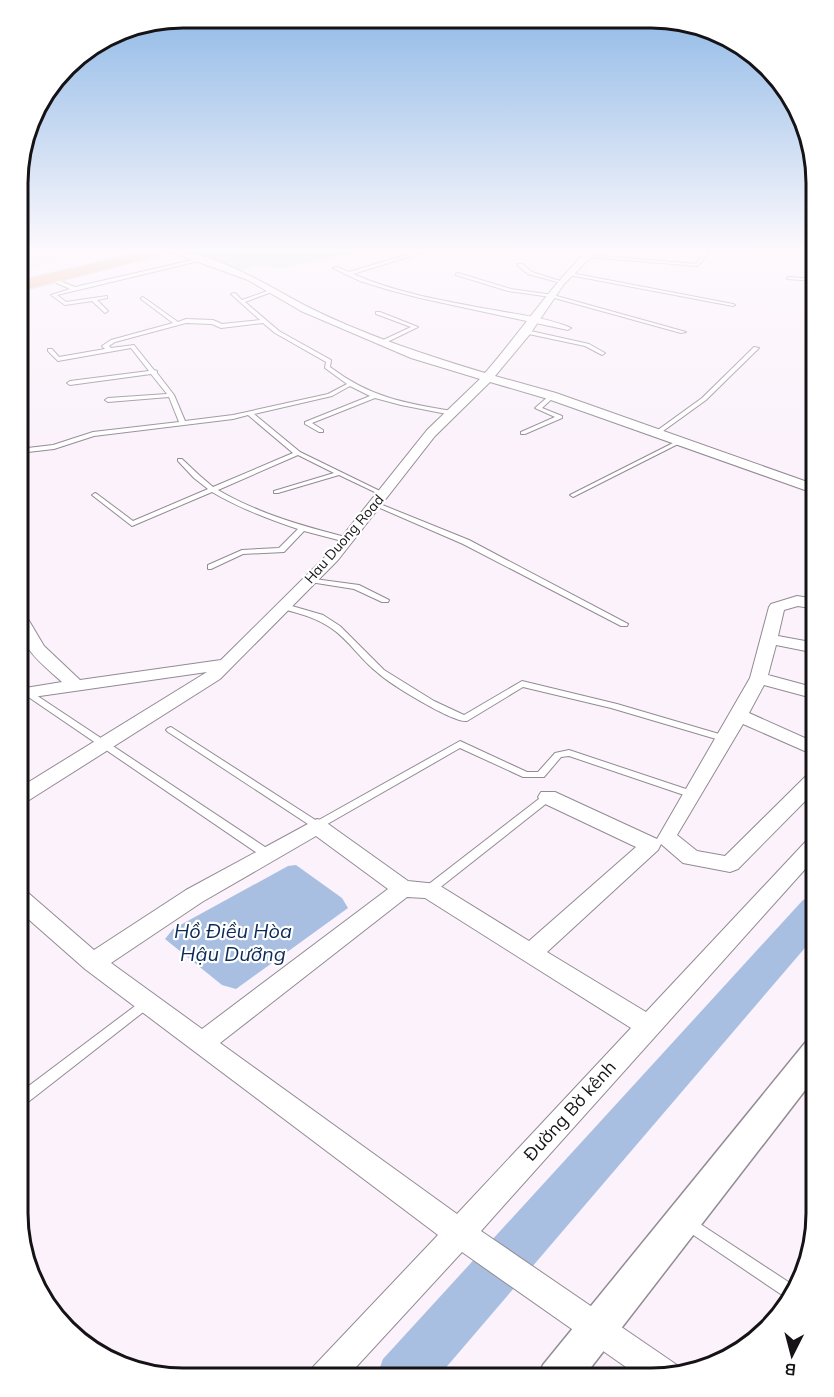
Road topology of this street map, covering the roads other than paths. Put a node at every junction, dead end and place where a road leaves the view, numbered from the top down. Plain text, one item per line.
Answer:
1 (167, 316) edge
2 (259, 316) edge
3 (325, 316) edge
4 (386, 316) edge
5 (514, 316) edge
6 (537, 316) edge
7 (625, 316) edge
8 (535, 319) junction
9 (264, 321) junction
10 (178, 324) junction
11 (568, 328) dead end
12 (526, 332) junction
13 (683, 332) dead end
14 (381, 343) junction
15 (756, 348) dead end
16 (50, 350) dead end
17 (110, 350) junction
18 (602, 353) dead end
19 (155, 372) junction
20 (486, 379) junction
21 (70, 383) dead end
22 (348, 385) junction
23 (171, 395) junction
24 (374, 396) junction
25 (552, 396) junction
26 (108, 400) dead end
27 (249, 413) junction
28 (452, 413) junction
29 (182, 422) junction
30 (321, 431) dead end
31 (523, 433) dead end
32 (657, 433) junction
33 (677, 443) junction
34 (28, 450) edge
35 (298, 453) junction
36 (180, 460) dead end
37 (340, 473) junction
38 (806, 487) edge
39 (212, 489) junction
40 (276, 492) dead end
41 (95, 495) dead end
42 (573, 495) dead end
43 (379, 499) junction
44 (303, 528) junction
45 (346, 540) junction
46 (211, 567) dead end
47 (310, 580) junction
48 (385, 600) dead end
49 (806, 602) edge
50 (282, 606) junction
51 (624, 624) dead end
52 (28, 633) edge
53 (770, 639) junction
54 (806, 646) edge
55 (226, 664) junction
56 (759, 678) junction
57 (76, 686) junction
58 (806, 691) edge
59 (28, 692) edge
60 (28, 696) edge
61 (739, 715) junction
62 (171, 730) dead end
63 (723, 738) junction
64 (805, 745) edge
65 (103, 746) junction
66 (805, 789) edge
67 (28, 792) edge
68 (691, 794) junction
69 (548, 797) joint
70 (317, 826) junction
71 (267, 854) junction
72 (805, 854) edge
73 (403, 889) junction
74 (429, 890) junction
75 (28, 906) edge
76 (530, 954) junction
77 (93, 963) junction
78 (148, 1002) junction
79 (646, 1025) junction
80 (203, 1042) junction
81 (805, 1066) edge
82 (28, 1094) edge
83 (682, 1219) junction
84 (461, 1234) junction
85 (785, 1289) edge
86 (597, 1327) junction
87 (334, 1368) edge
88 (565, 1368) edge
89 (654, 1368) edge

1 - 10 lane
2 - 9 lane
3 - 14 street
4 - 14 lane
5 - 8 lane
6 - 8 street, Hau Duong Road
7 - 13 lane
8 - 11 lane
8 - 12 street, Hau Duong Road
9 - 10 lane
9 - 22 lane
10 - 17 lane
12 - 18 lane
12 - 20 street, Hau Duong Road
14 - 20 street
15 - 32 lane
16 - 17 lane
17 - 19 lane
19 - 21 lane
19 - 23 lane
20 - 25 street
20 - 28 street, Hau Duong Road
22 - 24 lane
22 - 27 lane
23 - 26 lane
23 - 29 lane
24 - 28 lane
24 - 30 lane
25 - 31 lane
25 - 32 street
27 - 29 lane
27 - 35 lane
28 - 43 street, Hau Duong Road
29 - 34 lane
32 - 33 street
33 - 38 street
33 - 42 lane
35 - 37 lane
35 - 39 lane
36 - 39 lane
37 - 40 lane
37 - 43 lane
39 - 41 lane
39 - 44 lane
43 - 45 street, Hau Duong Road
43 - 51 lane
44 - 45 lane
44 - 46 lane
45 - 47 street, Hau Duong Road
47 - 48 lane
47 - 50 street, Hau Duong Road
49 - 53 street
50 - 55 street, Hau Duong Road
50 - 63 lane
52 - 57 street
53 - 54 street
53 - 56 street
55 - 57 street
55 - 65 street, Hau Duong Road
56 - 58 street
56 - 61 street
57 - 59 street
60 - 65 lane
61 - 63 street
61 - 64 street
62 - 70 lane
63 - 68 street
65 - 67 street, Hau Duong Road
65 - 71 lane
66 - 68 street
68 - 70 lane
69 - 74 lane
69 - 76 street
70 - 71 street
70 - 73 street
71 - 77 street
72 - 79 street, Đường Bờ kênh
73 - 74 street
73 - 80 street
74 - 76 street
75 - 77 street
76 - 79 street
77 - 78 street
78 - 80 street
78 - 82 lane
79 - 84 street, Đường Bờ kênh
80 - 84 street
81 - 83 street
83 - 85 lane
83 - 86 street
84 - 86 street
84 - 87 street, Đường Bờ kênh
86 - 88 street
86 - 89 street

